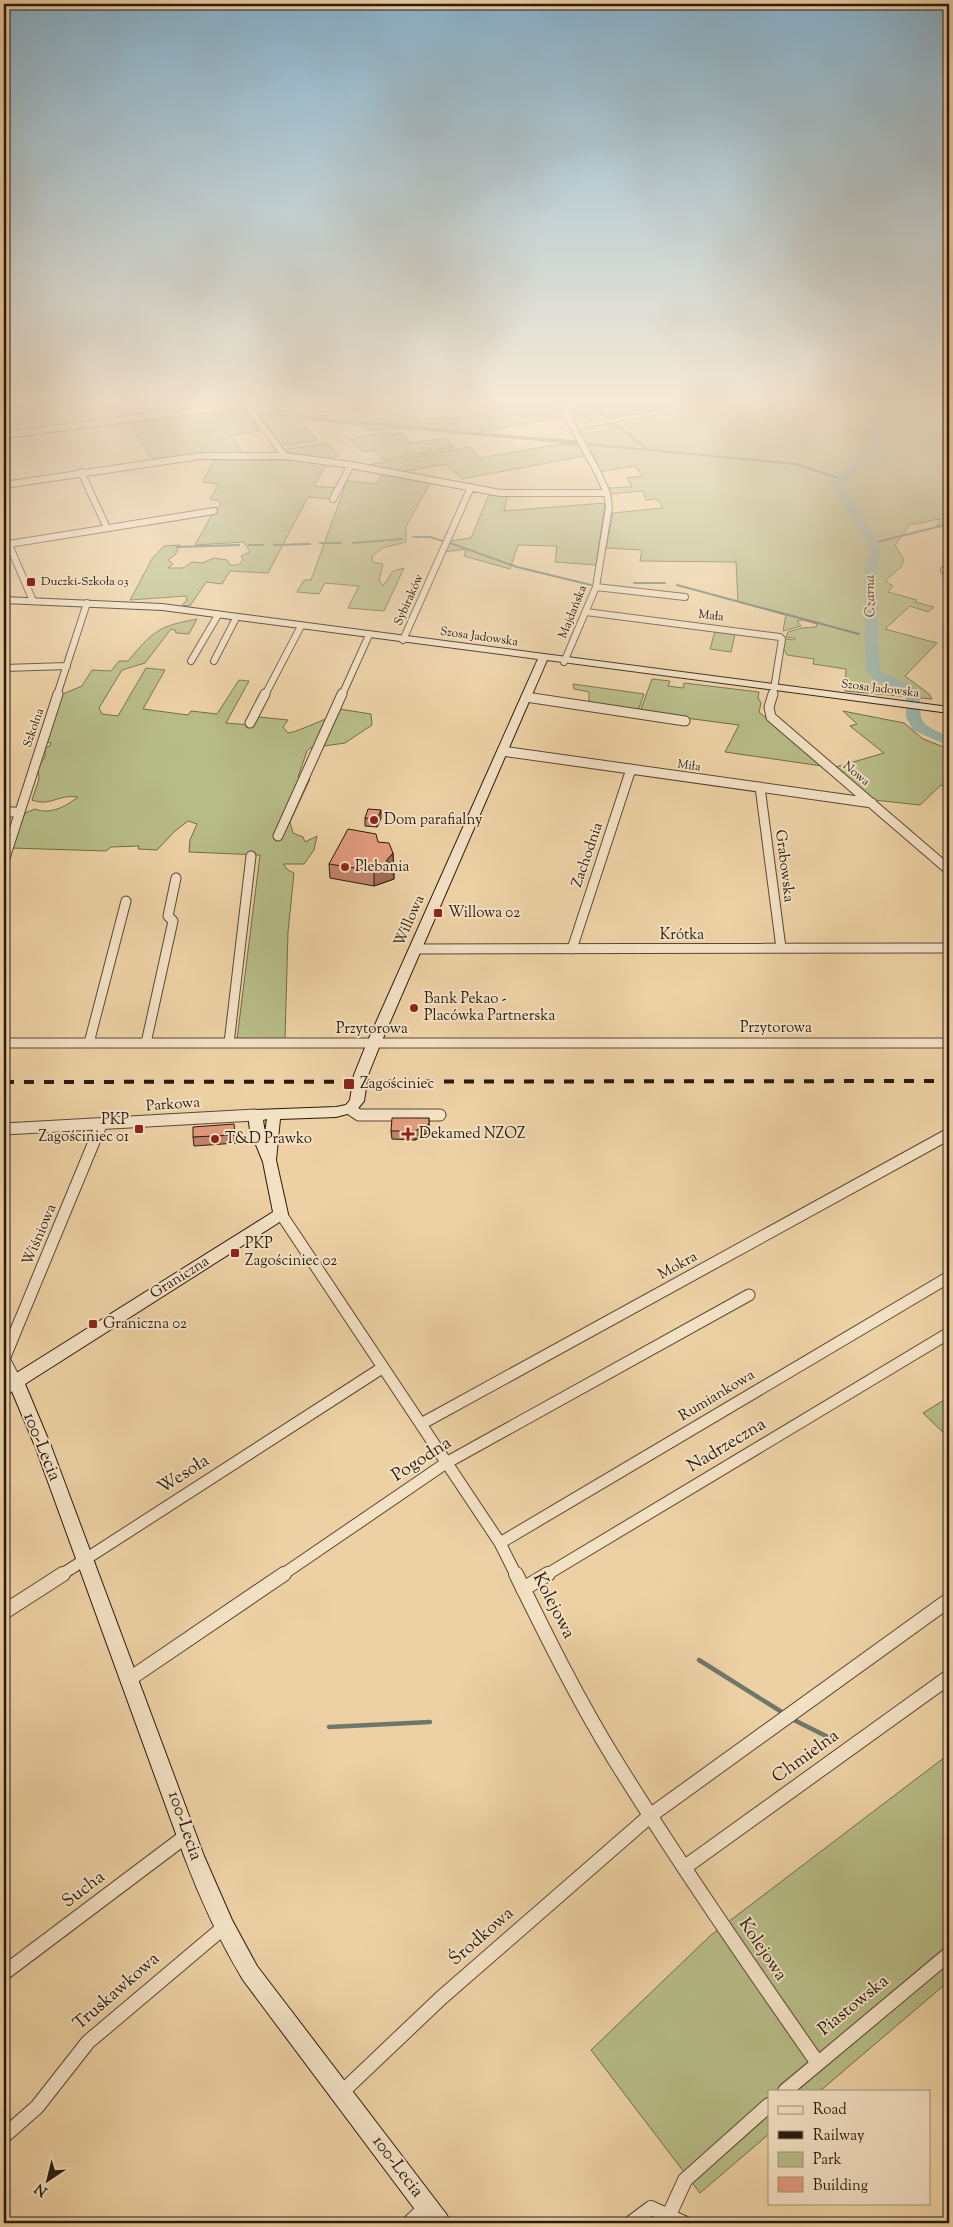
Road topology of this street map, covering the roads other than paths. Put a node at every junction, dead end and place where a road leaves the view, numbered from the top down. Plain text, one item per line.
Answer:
1 (97, 507) edge
2 (462, 507) edge
3 (608, 507) edge
4 (214, 511) dead end
5 (107, 528) junction
6 (4, 533) edge
7 (9, 544) junction
8 (596, 587) junction
9 (684, 597) dead end
10 (4, 600) edge
11 (33, 601) junction
12 (87, 603) junction
13 (586, 612) junction
14 (218, 615) junction
15 (236, 618) junction
16 (301, 626) junction
17 (369, 636) junction
18 (403, 640) junction
19 (543, 658) junction
20 (191, 661) dead end
21 (214, 661) dead end
22 (564, 662) junction
23 (67, 666) junction
24 (4, 668) edge
25 (775, 688) junction
26 (526, 697) junction
27 (900, 704) joint
28 (949, 710) edge
29 (685, 721) dead end
30 (250, 723) dead end
31 (502, 751) junction
32 (631, 769) junction
33 (760, 787) junction
34 (873, 803) junction
35 (4, 812) edge
36 (18, 812) junction
37 (278, 836) dead end
38 (251, 856) dead end
39 (4, 861) edge
40 (949, 870) edge
41 (176, 878) dead end
42 (126, 901) dead end
43 (781, 948) junction
44 (949, 948) edge
45 (416, 949) junction
46 (572, 949) junction
47 (4, 1043) edge
48 (90, 1043) junction
49 (146, 1043) junction
50 (229, 1043) junction
51 (949, 1043) edge
52 (373, 1045) junction
53 (350, 1109) junction
54 (274, 1114) junction
55 (255, 1115) junction
56 (440, 1115) dead end
57 (102, 1126) junction
58 (4, 1129) edge
59 (949, 1134) edge
60 (270, 1162) junction
61 (281, 1214) junction
62 (949, 1277) edge
63 (749, 1295) dead end
64 (949, 1333) edge
65 (382, 1368) junction
66 (10, 1386) edge
67 (421, 1424) junction
68 (446, 1463) junction
69 (500, 1543) junction
70 (85, 1560) junction
71 (524, 1589) junction
72 (949, 1600) edge
73 (4, 1612) edge
74 (949, 1677) edge
75 (128, 1680) junction
76 (651, 1815) junction
77 (186, 1836) junction
78 (685, 1867) junction
79 (223, 1928) junction
80 (949, 1954) edge
81 (4, 1973) edge
82 (817, 2062) junction
83 (786, 2090) edge
84 (341, 2093) junction
85 (768, 2106) edge
86 (4, 2136) edge
87 (427, 2206) junction
88 (669, 2215) junction
89 (409, 2223) edge
90 (439, 2223) edge
91 (631, 2223) edge
92 (684, 2223) edge

1 - 5 street
2 - 18 street, Sybiraków
3 - 8 street, Majdańska
4 - 5 street
5 - 7 street
6 - 7 street
7 - 11 street
8 - 9 street, Mała
8 - 13 street, Majdańska
10 - 11 street, Szosa Jadowska
11 - 12 street, Szosa Jadowska
12 - 14 street, Szosa Jadowska
12 - 23 street, Szkolna
13 - 22 street, Majdańska
13 - 25 street, Mała
14 - 15 street, Szosa Jadowska
14 - 20 street
15 - 16 street, Szosa Jadowska
15 - 21 street
16 - 17 street, Szosa Jadowska
16 - 30 street
17 - 18 street, Szosa Jadowska
17 - 37 street
18 - 19 street, Szosa Jadowska
19 - 22 street, Szosa Jadowska
19 - 26 street, Willowa
22 - 25 street, Szosa Jadowska
23 - 24 street
23 - 36 street, Szkolna
25 - 27 main road, Szosa Jadowska
25 - 34 street, Nowa
26 - 29 street
26 - 31 street, Willowa
27 - 28 street, Szosa Jadowska
31 - 32 street, Miła
31 - 45 street, Willowa
32 - 33 street, Miła
32 - 46 street, Zachodnia
33 - 34 street, Miła
33 - 43 street, Grabowska
34 - 40 street, Nowa
35 - 36 street
36 - 39 street, Szkolna
38 - 50 street
41 - 49 street
42 - 48 street
43 - 44 street, Krótka
43 - 46 street, Krótka
45 - 46 street, Krótka
45 - 52 street, Willowa
47 - 48 street, Przytorowa
48 - 49 street, Przytorowa
49 - 50 street, Przytorowa
50 - 52 street, Przytorowa
51 - 52 street, Przytorowa
52 - 53 street, Willowa
53 - 54 street
53 - 56 street
54 - 55 street
54 - 60 street, Kolejowa
55 - 57 street, Parkowa
55 - 60 street, Kolejowa
57 - 58 street, Parkowa
57 - 66 street, Wiśniowa
59 - 67 street, Mokra
60 - 61 street, Kolejowa
61 - 65 street, Kolejowa
61 - 66 street, Graniczna
62 - 69 street, Rumiankowa
63 - 68 street, Pogodna
64 - 71 street, Nadrzeczna
65 - 67 street, Kolejowa
65 - 70 street, Wesoła
66 - 70 street, 100-Lecia
67 - 68 street, Kolejowa
68 - 69 street, Kolejowa
68 - 75 street, Pogodna
69 - 71 street, Kolejowa
70 - 73 street, Wesoła
70 - 75 street, 100-Lecia
71 - 76 street, Kolejowa
72 - 76 street, Środkowa
74 - 78 street, Chmielna
75 - 77 street, 100-Lecia
76 - 78 street, Kolejowa
76 - 84 street, Środkowa
77 - 79 street, 100-Lecia
77 - 81 street, Sucha
78 - 82 street, Kolejowa
79 - 84 street, 100-Lecia
79 - 86 street, Truskawkowa
80 - 82 street, Piastowska
82 - 83 street, Piastowska
84 - 87 street, 100-Lecia
85 - 88 street
87 - 89 street
87 - 90 street, 100-Lecia
88 - 91 street
88 - 92 street

